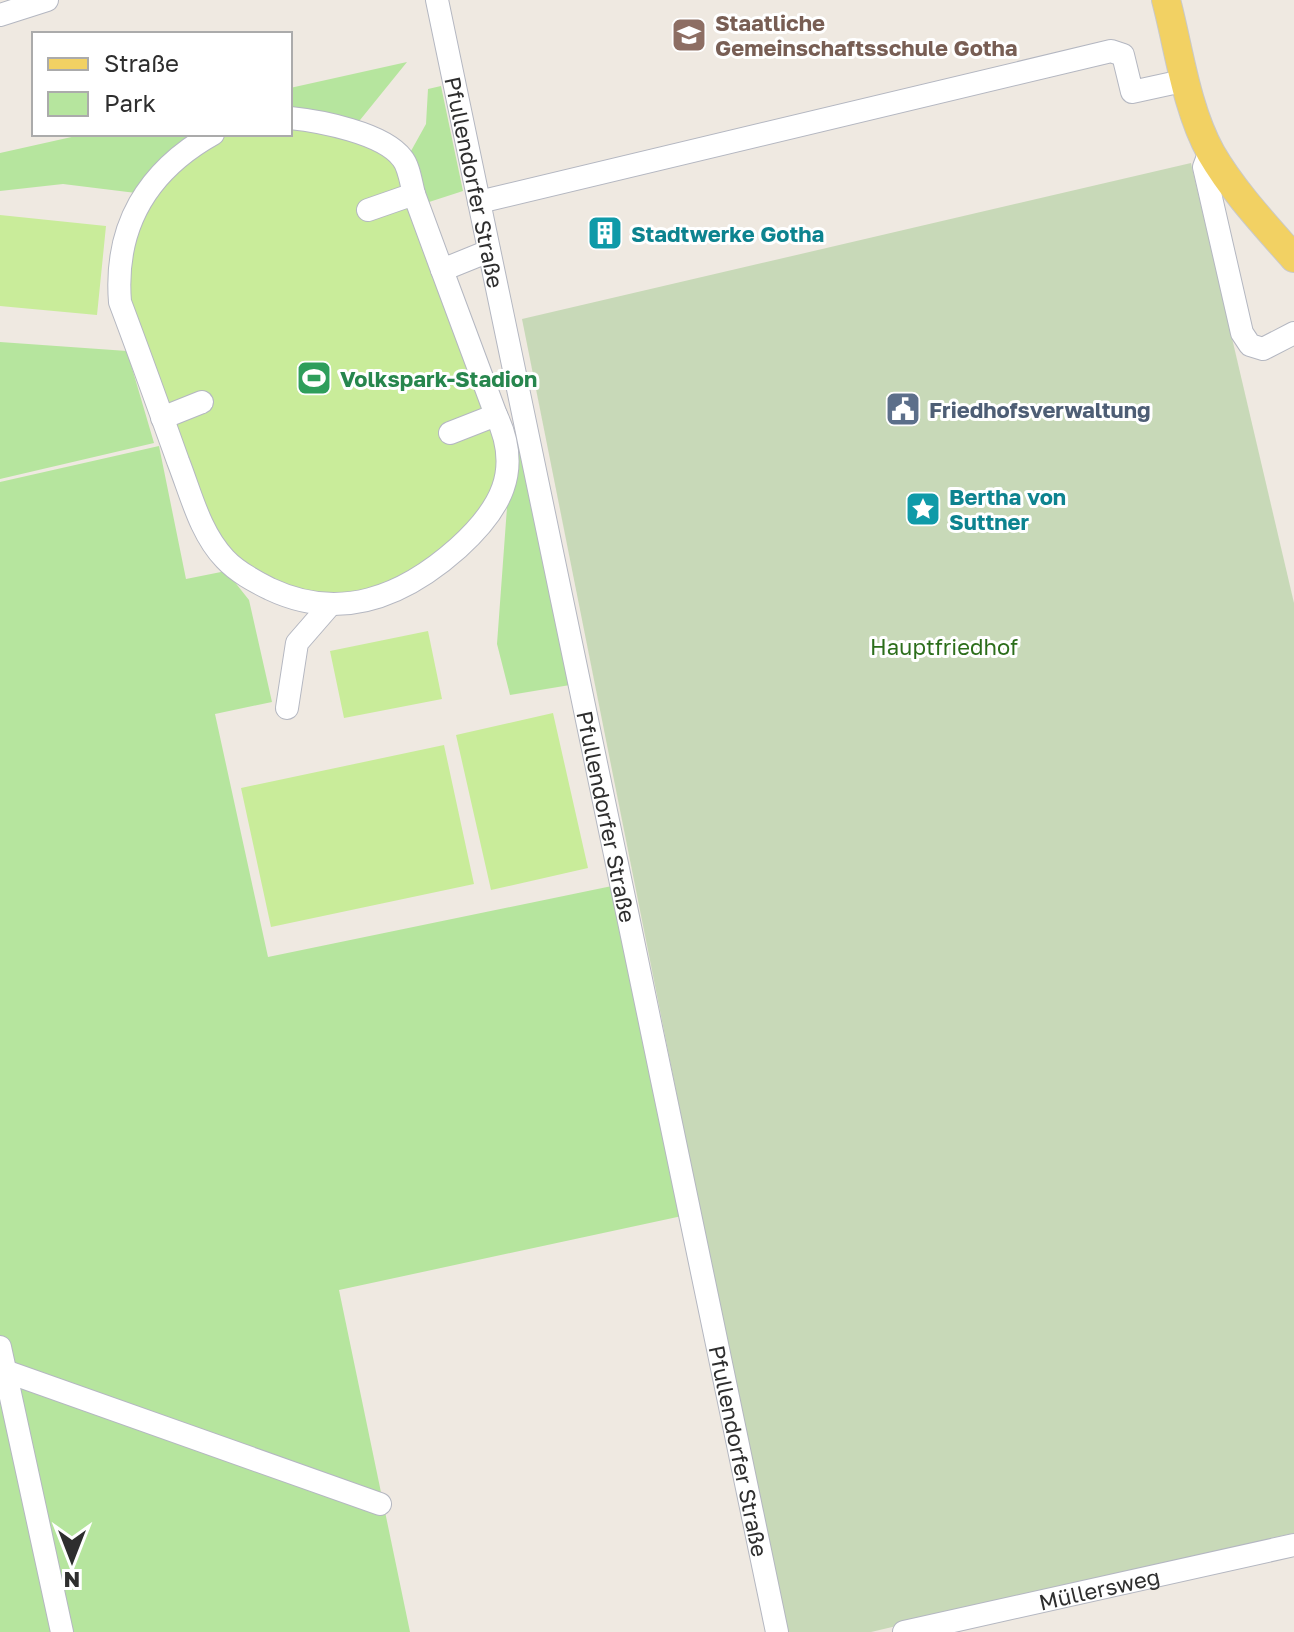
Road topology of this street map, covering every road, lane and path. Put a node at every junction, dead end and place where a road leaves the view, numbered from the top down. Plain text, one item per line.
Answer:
1 (47, 0) edge
2 (437, 0) edge
3 (1166, 0) edge
4 (0, 15) edge
5 (1187, 80) junction
6 (292, 118) edge
7 (210, 136) edge
8 (1210, 151) junction
9 (414, 194) junction
10 (479, 202) junction
11 (368, 210) dead end
12 (489, 251) junction
13 (1294, 258) edge
14 (442, 270) junction
15 (1294, 333) edge
16 (202, 402) dead end
17 (496, 415) junction
18 (162, 418) junction
19 (450, 433) dead end
20 (302, 602) junction
21 (330, 605) junction
22 (306, 630) junction
23 (287, 708) dead end
24 (0, 1347) edge
25 (5, 1371) junction
26 (380, 1504) dead end
27 (1294, 1545) edge
28 (62, 1632) edge
29 (777, 1632) edge
30 (904, 1632) edge

1 - 4 street
2 - 10 street, Pfullendorfer Straße
3 - 5 main road
5 - 8 main road
5 - 10 street
6 - 9 street
7 - 18 street
8 - 13 main road
8 - 15 street
9 - 11 street
9 - 14 street
10 - 12 street, Pfullendorfer Straße
12 - 14 street
12 - 29 street, Pfullendorfer Straße
14 - 17 street
16 - 18 street
17 - 19 street
17 - 21 street
18 - 20 street
20 - 21 street
20 - 22 street
21 - 22 street
22 - 23 street
24 - 25 street
25 - 26 street
25 - 28 street
27 - 30 street, Müllersweg

